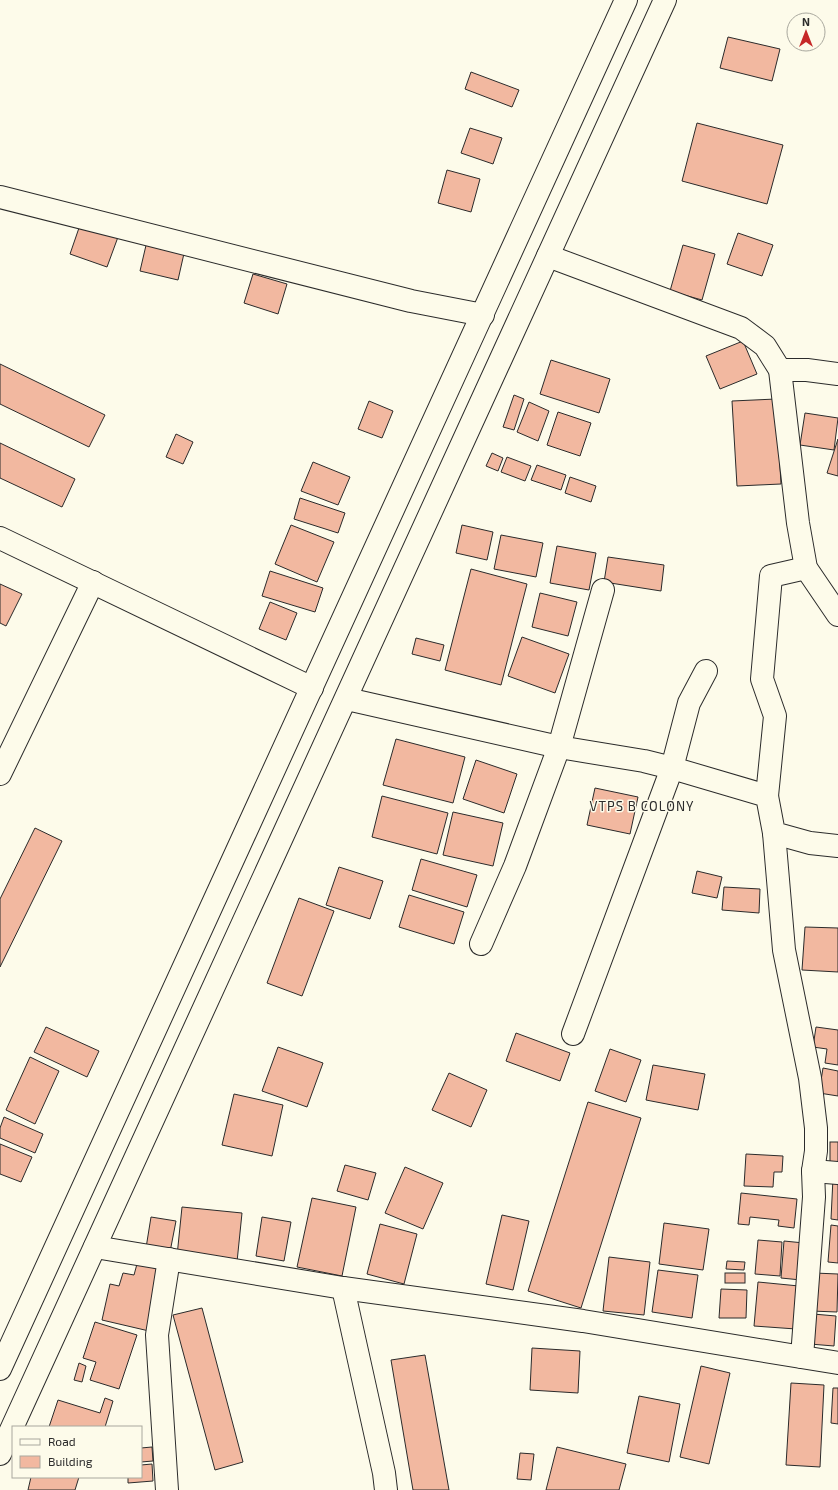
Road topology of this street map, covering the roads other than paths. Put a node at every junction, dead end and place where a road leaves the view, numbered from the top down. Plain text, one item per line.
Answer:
1 (626, 0) edge
2 (665, 0) edge
3 (0, 197) edge
4 (548, 256) junction
5 (483, 315) junction
6 (780, 370) junction
7 (838, 374) edge
8 (0, 538) edge
9 (806, 568) junction
10 (93, 582) junction
11 (603, 590) dead end
12 (838, 615) edge
13 (706, 671) dead end
14 (312, 688) junction
15 (347, 699) junction
16 (559, 747) junction
17 (672, 768) junction
18 (0, 774) edge
19 (767, 796) junction
20 (774, 834) junction
21 (838, 846) edge
22 (482, 944) dead end
23 (573, 1034) dead end
24 (813, 1171) junction
25 (838, 1172) edge
26 (95, 1247) junction
27 (169, 1259) junction
28 (342, 1288) junction
29 (802, 1357) junction
30 (838, 1363) edge
31 (0, 1369) edge
32 (13, 1426) edge
33 (12, 1428) edge
34 (0, 1454) edge
35 (167, 1490) edge
36 (386, 1490) edge

1 - 5 main road
2 - 4 main road
3 - 5 main road
4 - 6 main road
4 - 15 main road
5 - 14 main road
6 - 7 main road
6 - 9 main road
8 - 10 main road
9 - 12 main road
9 - 19 main road
10 - 14 main road
10 - 18 main road
11 - 16 main road
13 - 17 main road
14 - 31 main road
15 - 16 main road
15 - 26 main road
16 - 17 main road
16 - 22 main road
17 - 19 main road
17 - 23 main road
19 - 20 main road
20 - 21 main road
20 - 24 main road
24 - 25 main road
24 - 29 main road
26 - 27 main road
26 - 32 main road
27 - 28 main road
27 - 35 main road
28 - 29 main road
28 - 36 main road
29 - 30 main road
33 - 34 main road

